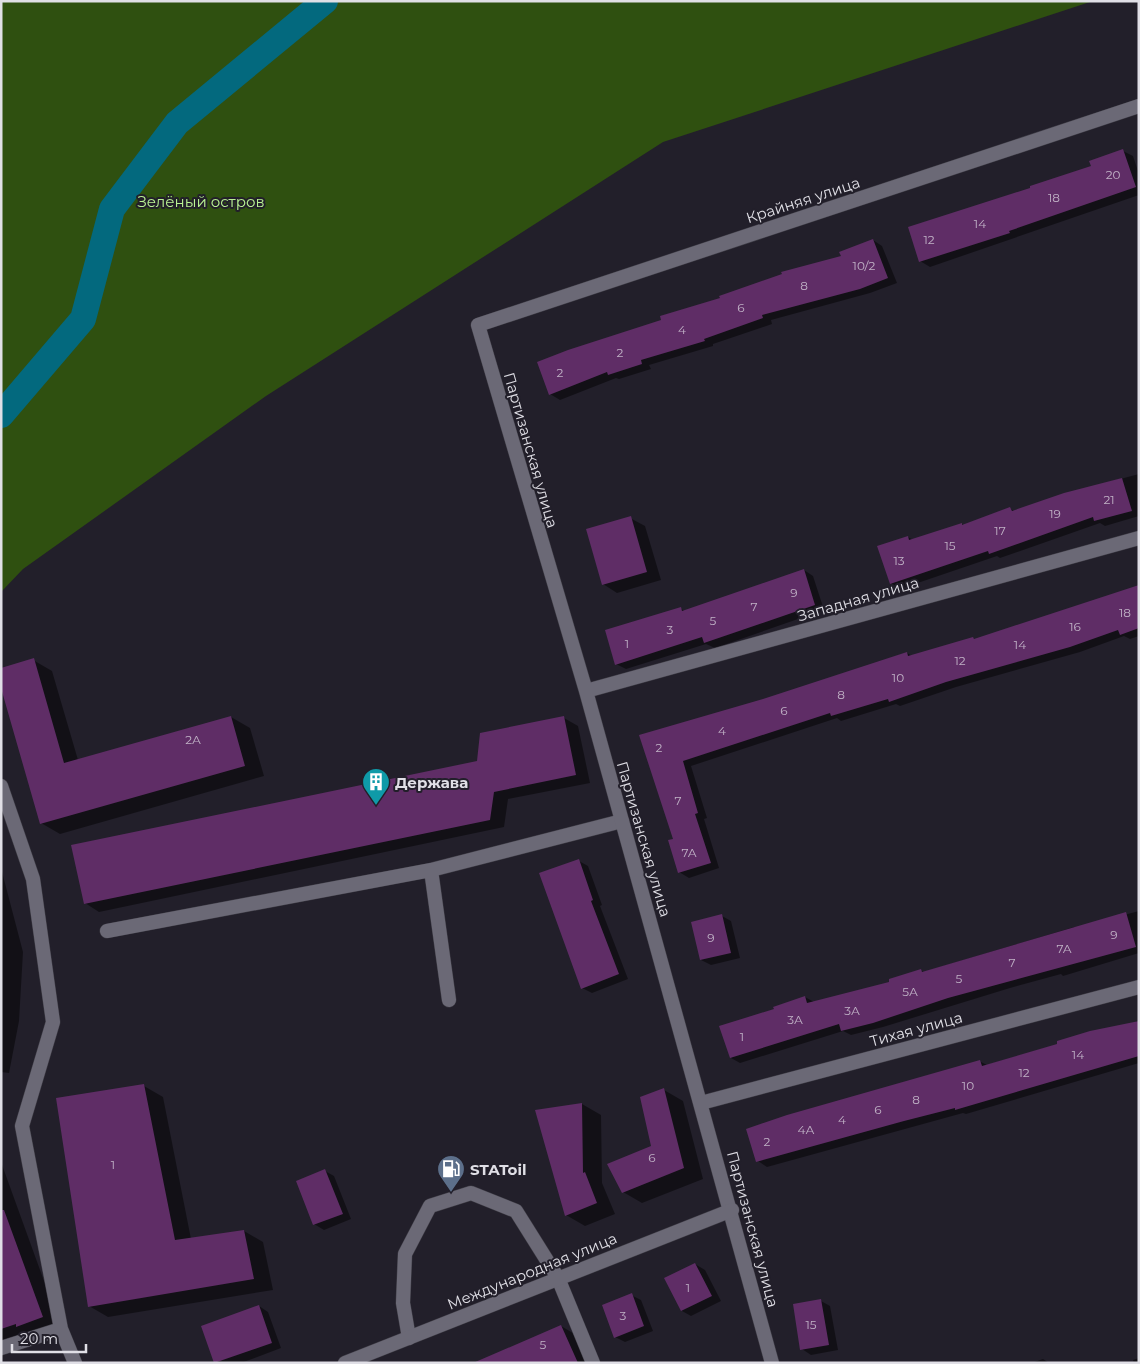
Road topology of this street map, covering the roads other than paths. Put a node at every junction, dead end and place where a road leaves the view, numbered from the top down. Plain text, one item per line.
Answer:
1 (1139, 106) edge
2 (478, 325) joint
3 (1139, 538) edge
4 (586, 691) junction
5 (1, 786) edge
6 (622, 821) junction
7 (431, 870) junction
8 (107, 931) dead end
9 (1139, 987) edge
10 (449, 1000) dead end
11 (701, 1103) junction
12 (732, 1210) junction
13 (558, 1278) junction
14 (60, 1329) junction
15 (409, 1338) junction
16 (1, 1348) edge
17 (75, 1363) edge
18 (345, 1363) edge
19 (593, 1363) edge
20 (772, 1363) edge

1 - 2 street, Крайняя улица
2 - 4 street, Партизанская улица
3 - 4 street, Западная улица
4 - 6 street, Партизанская улица
5 - 14 street
6 - 7 street
6 - 11 street, Партизанская улица
7 - 8 street
7 - 10 street
9 - 11 street, Тихая улица
11 - 12 street, Партизанская улица
12 - 13 street, Международная улица
12 - 20 street, Партизанская улица
13 - 15 street, Международная улица
13 - 15 street
13 - 19 street
14 - 16 street
14 - 17 street
15 - 18 street, Международная улица

